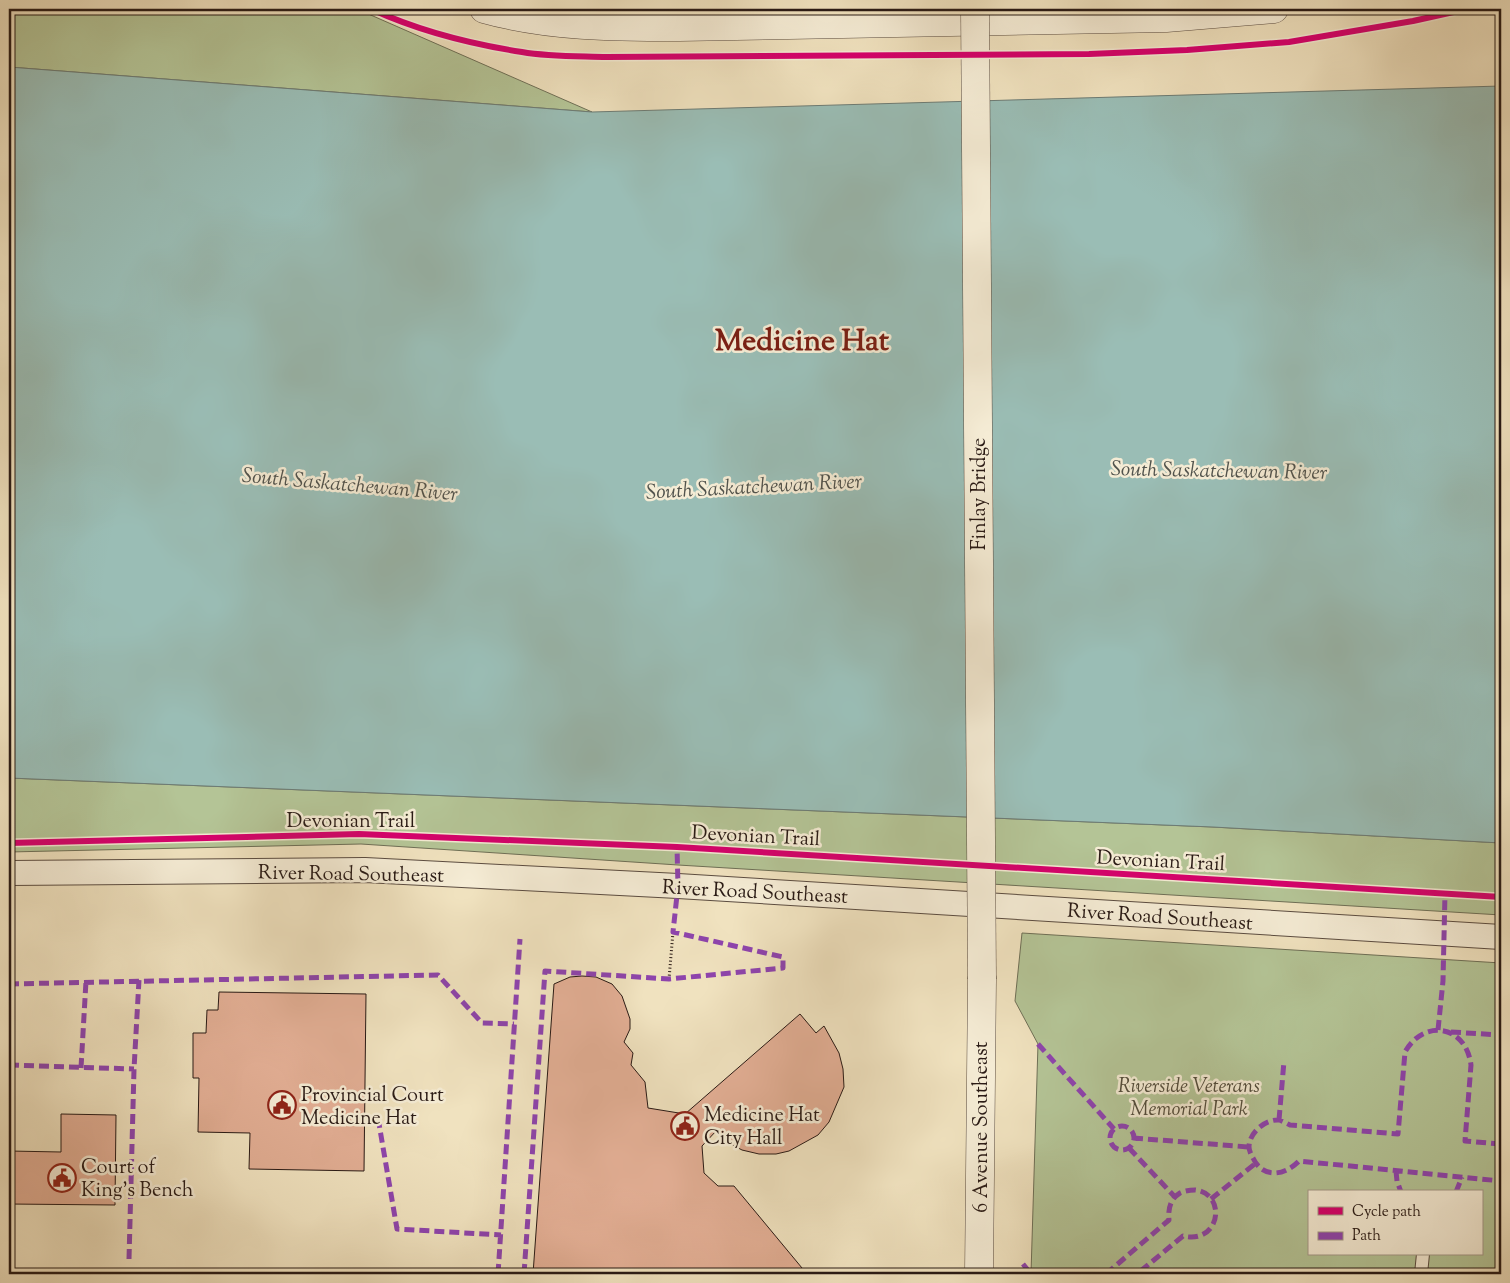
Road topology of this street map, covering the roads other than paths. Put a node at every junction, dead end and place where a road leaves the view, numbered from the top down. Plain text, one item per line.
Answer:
1 (484, 9) edge
2 (974, 9) edge
3 (1274, 9) edge
4 (9, 874) edge
5 (1501, 937) edge
6 (982, 979) joint
7 (1423, 1256) edge
8 (980, 1274) edge
9 (1421, 1274) edge

1 - 3 street
2 - 6 street, Finlay Bridge, bridge
4 - 5 street, River Road Southeast
6 - 8 street, 6 Avenue Southeast
7 - 9 lane

